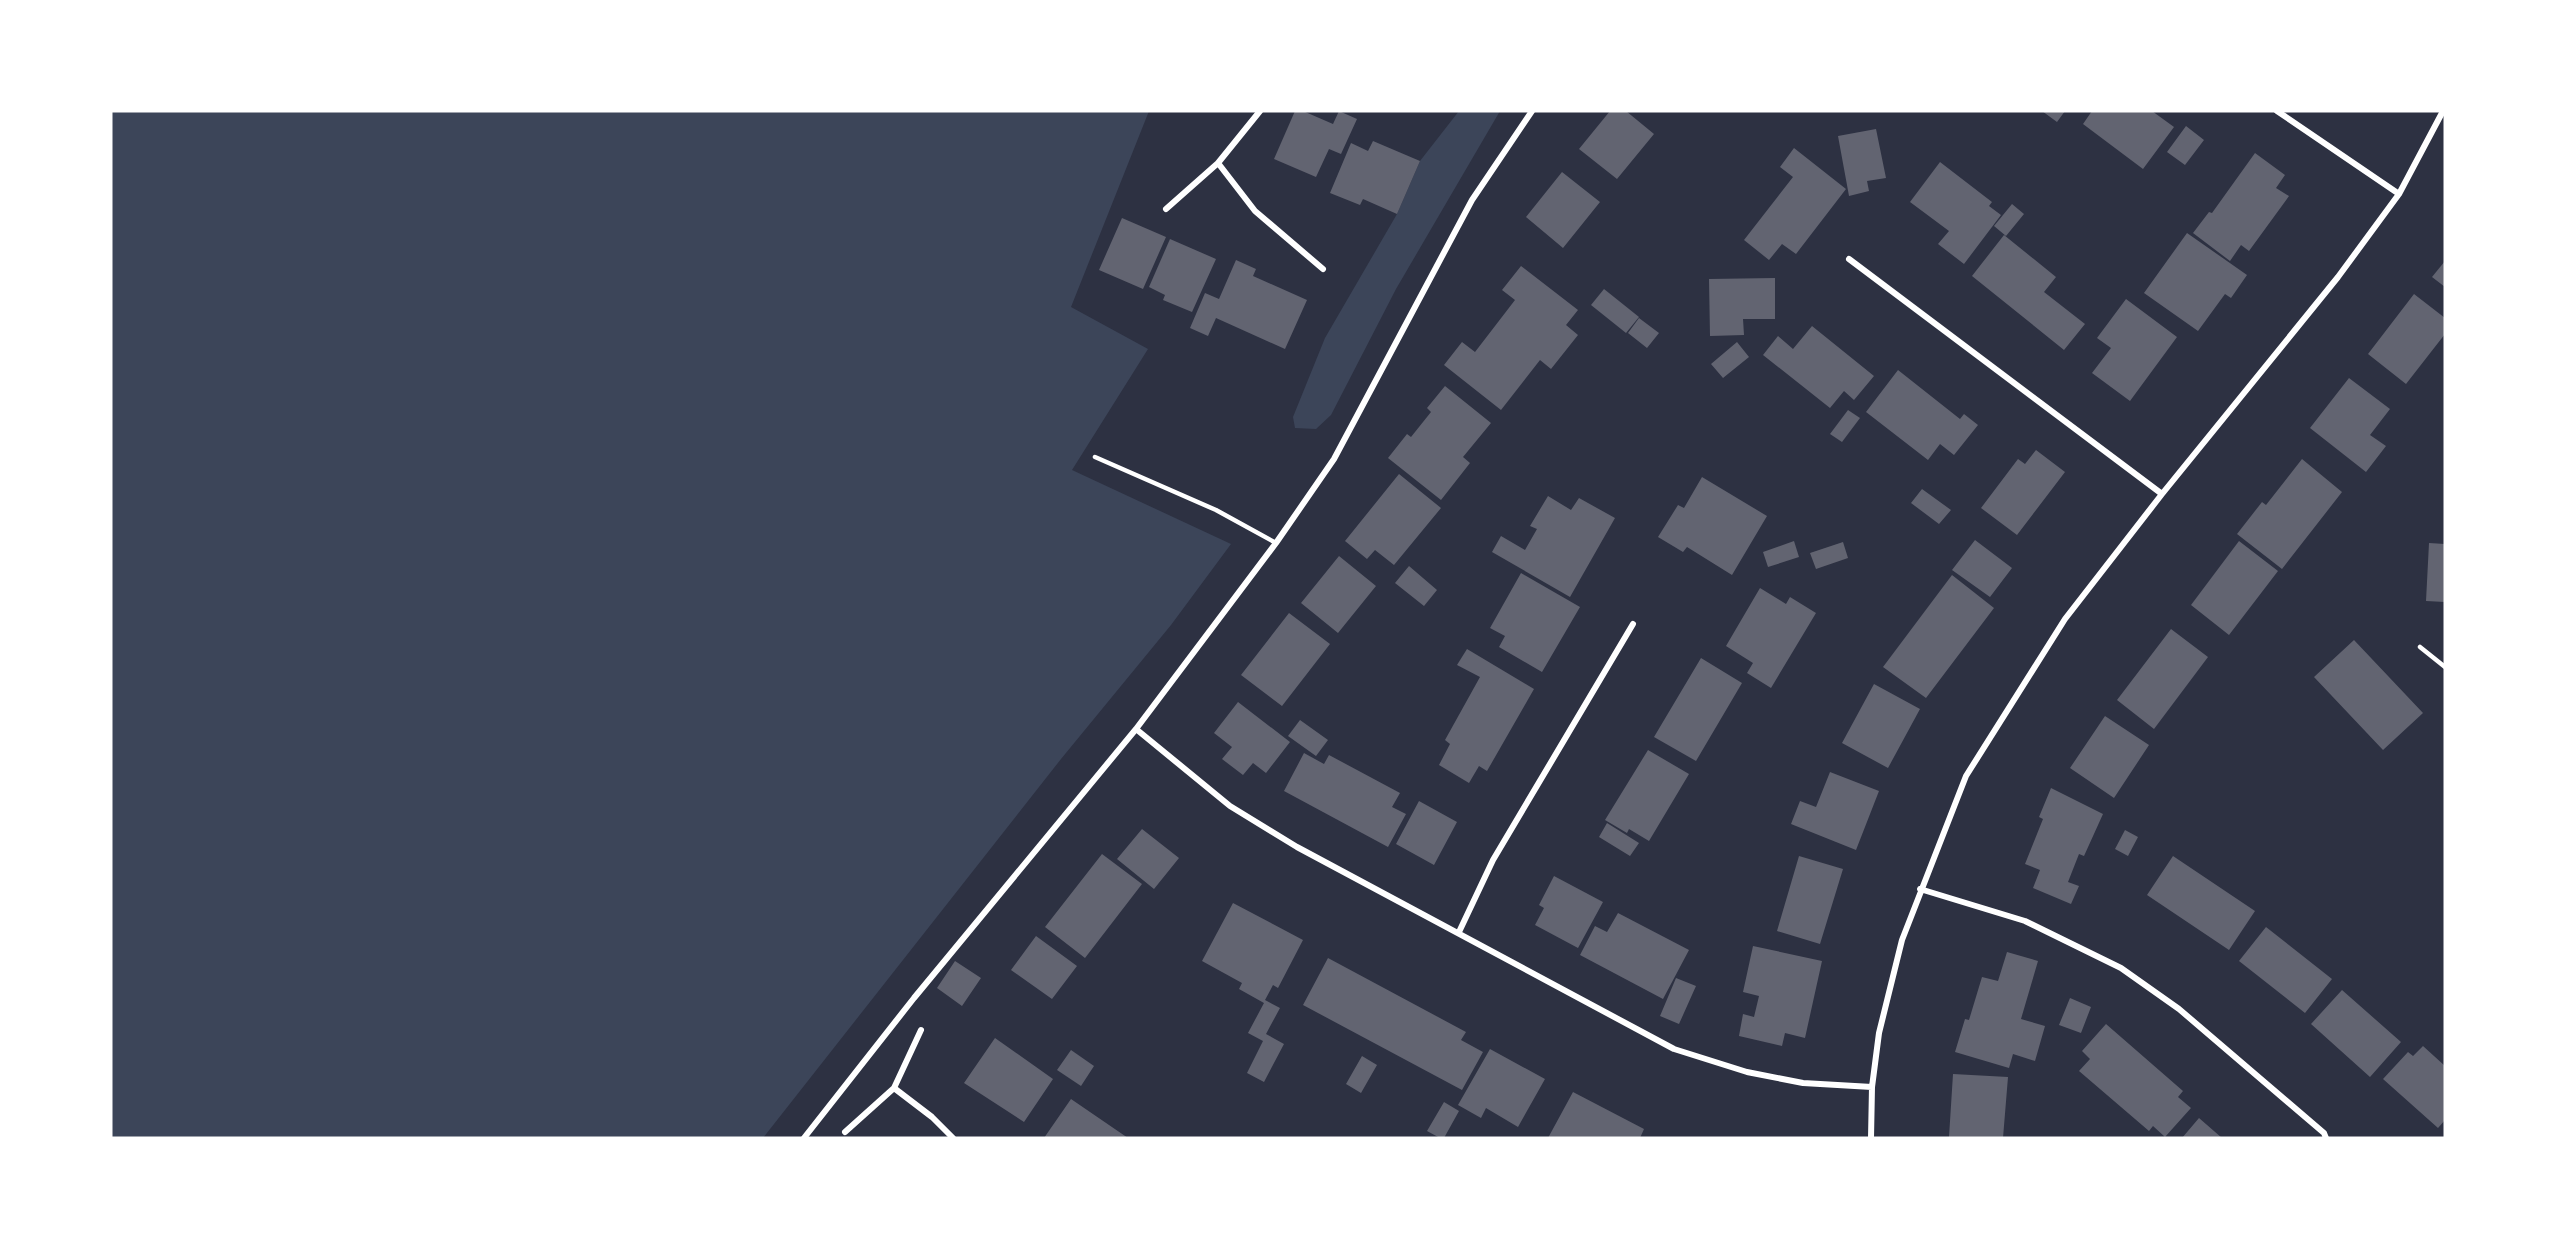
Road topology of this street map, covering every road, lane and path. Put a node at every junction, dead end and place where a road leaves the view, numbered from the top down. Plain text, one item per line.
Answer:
1 (1260, 111) edge
2 (1532, 111) edge
3 (2277, 111) edge
4 (2443, 111) edge
5 (1218, 163) junction
6 (2399, 194) junction
7 (1166, 209) dead end
8 (1849, 259) dead end
9 (1323, 269) dead end
10 (1095, 457) dead end
11 (2162, 494) junction
12 (1276, 543) junction
13 (1633, 624) dead end
14 (2420, 646) dead end
15 (2445, 668) edge
16 (1136, 729) junction
17 (1920, 889) junction
18 (1459, 932) junction
19 (921, 1030) dead end
20 (1872, 1087) junction
21 (894, 1088) junction
22 (845, 1132) dead end
23 (804, 1138) edge
24 (953, 1138) edge
25 (1871, 1138) edge
26 (2326, 1138) edge

1 - 5 street
2 - 12 street
3 - 6 street
4 - 6 street
5 - 7 street
5 - 9 street
6 - 11 street
8 - 11 street
10 - 12 lane
11 - 17 street
12 - 16 street
13 - 18 street
14 - 15 lane
16 - 18 street
16 - 23 street
17 - 20 street
17 - 26 street
18 - 20 street
19 - 21 street
20 - 25 street
21 - 22 street
21 - 24 street

